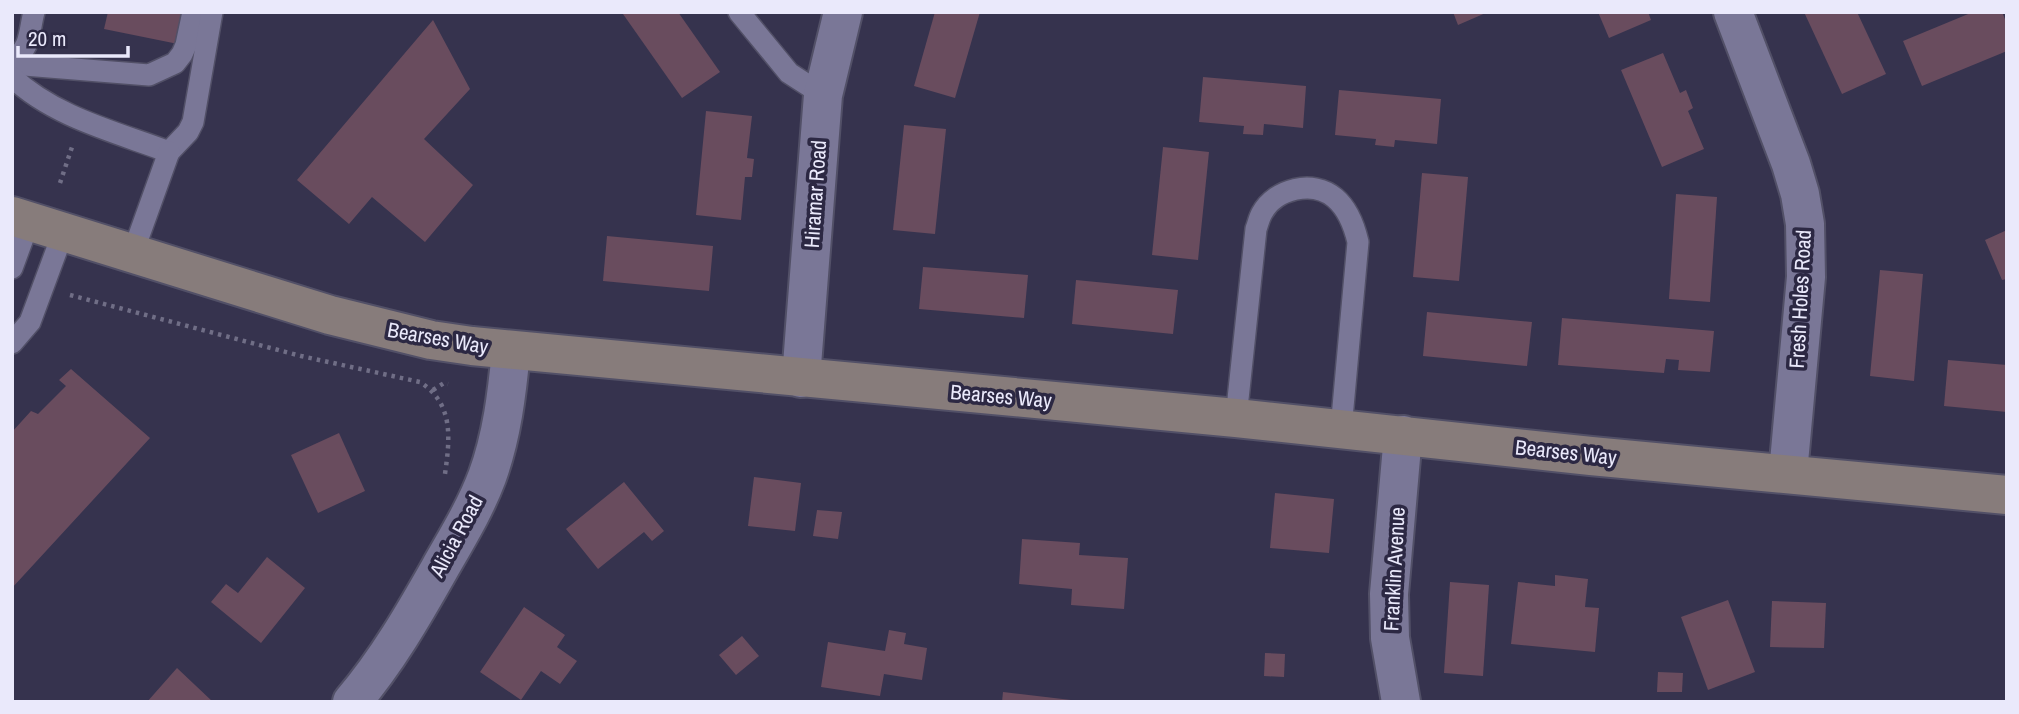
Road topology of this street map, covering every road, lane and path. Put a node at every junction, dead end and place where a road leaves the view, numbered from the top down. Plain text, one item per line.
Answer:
1 (192, 12) edge
2 (212, 12) edge
3 (739, 12) edge
4 (843, 12) edge
5 (1733, 12) edge
6 (23, 28) edge
7 (12, 61) edge
8 (12, 77) edge
9 (823, 95) junction
10 (76, 136) dead end
11 (169, 152) junction
12 (60, 183) dead end
13 (35, 224) edge
14 (132, 255) junction
15 (12, 268) edge
16 (43, 287) junction
17 (12, 343) edge
18 (511, 351) junction
19 (801, 378) junction
20 (1236, 418) junction
21 (1341, 429) junction
22 (1403, 435) junction
23 (1788, 473) junction
24 (444, 478) dead end
25 (2007, 495) edge
26 (352, 702) edge
27 (1401, 702) edge

1 - 7 lane
2 - 11 lane
3 - 9 lane
4 - 9 street, Hiramar Road
5 - 23 street, Fresh Holes Road
6 - 7 lane
8 - 11 lane
9 - 19 street, Hiramar Road
10 - 12 path
11 - 14 lane
13 - 14 main road, Bearses Way
13 - 15 lane
13 - 16 lane
14 - 18 main road, Bearses Way
16 - 17 lane
16 - 24 path
18 - 19 main road, Bearses Way
18 - 26 street, Alicia Road
19 - 20 main road, Bearses Way
20 - 21 main road, Bearses Way
20 - 21 lane
21 - 22 main road, Bearses Way
22 - 23 main road, Bearses Way
22 - 27 street, Franklin Avenue
23 - 25 main road, Bearses Way

